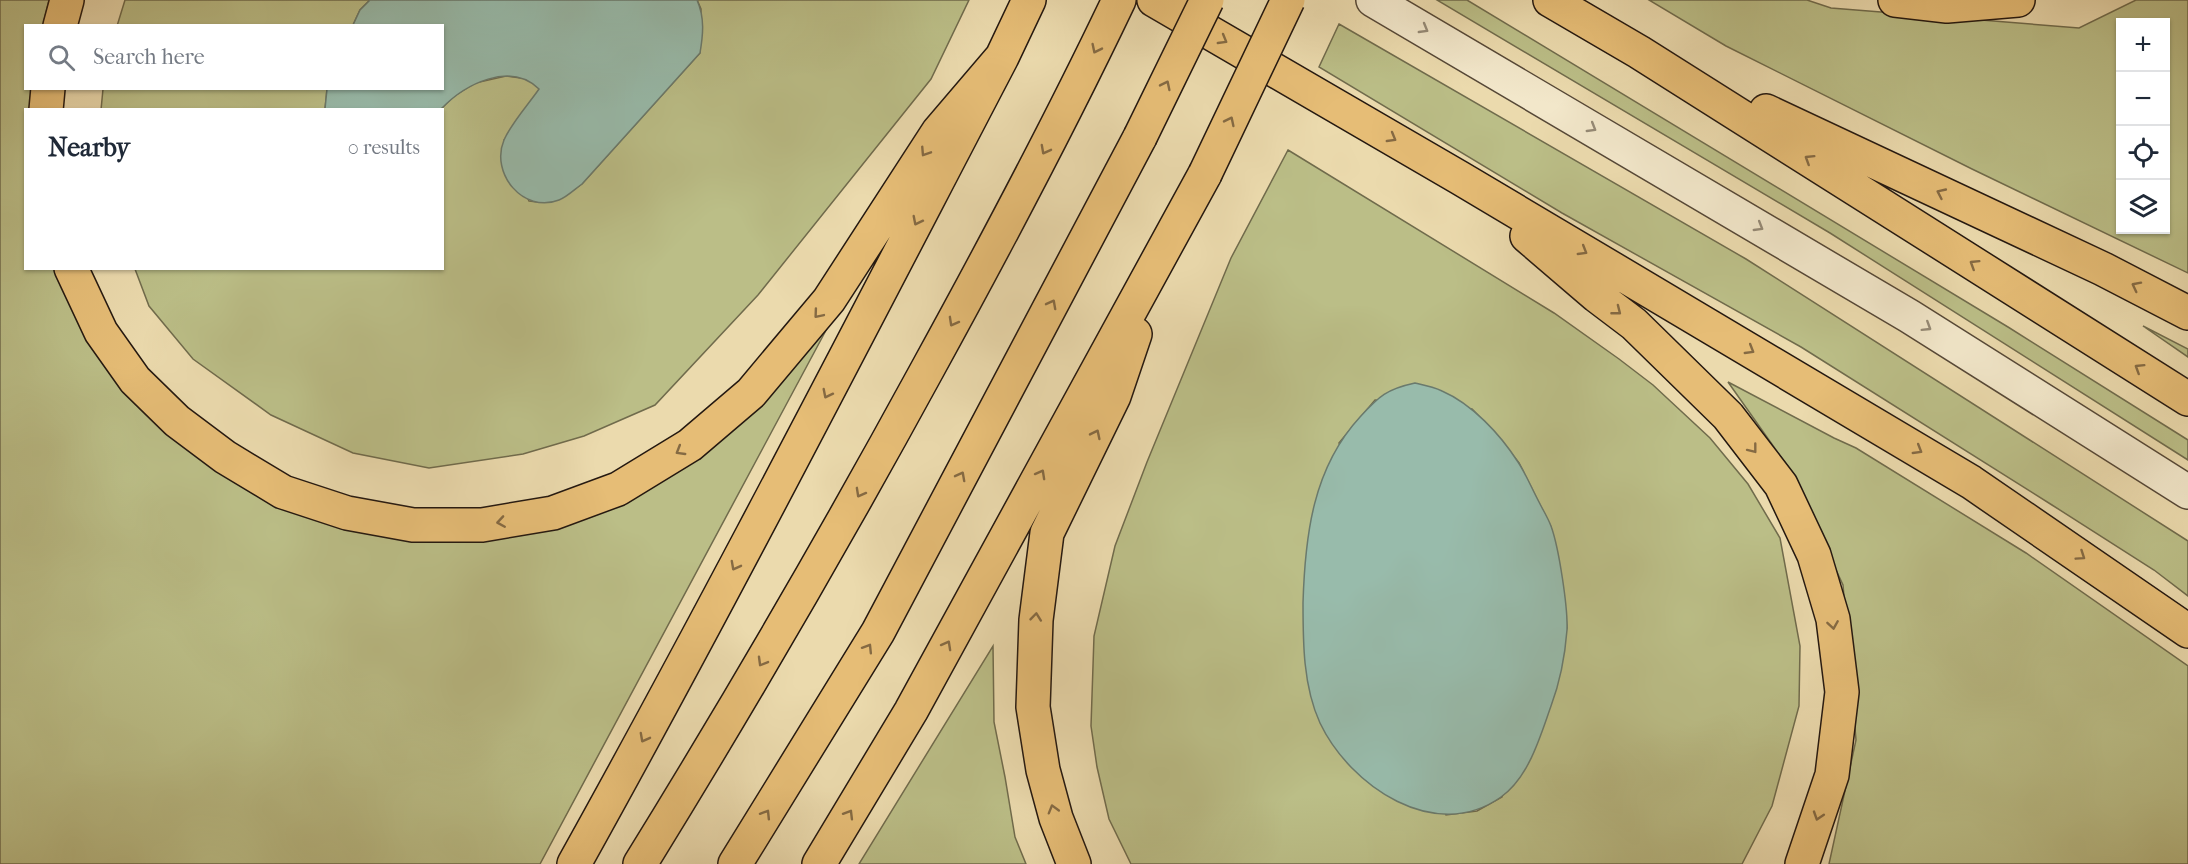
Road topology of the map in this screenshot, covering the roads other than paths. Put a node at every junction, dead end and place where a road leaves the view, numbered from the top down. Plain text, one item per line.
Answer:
1 (67, 0) edge
2 (1029, 0) edge
3 (1119, 0) edge
4 (1154, 0) edge
5 (1207, 0) edge
6 (1288, 0) edge
7 (1373, 0) edge
8 (1550, 0) edge
9 (1895, 0) edge
10 (2019, 0) edge
11 (61, 24) edge
12 (1639, 52) junction
13 (1002, 57) junction
14 (48, 90) edge
15 (46, 108) edge
16 (1460, 178) junction
17 (1162, 253) junction
18 (72, 270) edge
19 (2188, 312) edge
20 (2188, 399) edge
21 (2188, 492) edge
22 (2188, 631) edge
23 (574, 864) edge
24 (640, 864) edge
25 (735, 864) edge
26 (819, 864) edge
27 (1074, 864) edge
28 (1802, 864) edge

1 - 11 highway
2 - 13 highway
3 -> 24 highway
4 -> 16 highway
25 -> 5 highway, bridge
17 -> 6 highway, bridge
7 -> 21 lane
8 - 12 highway
9 - 10 highway
19 -> 12 highway
20 -> 12 highway
13 -> 18 highway
13 -> 23 highway
14 - 15 highway
16 -> 22 highway
16 -> 28 highway
26 -> 17 highway
27 -> 17 highway

